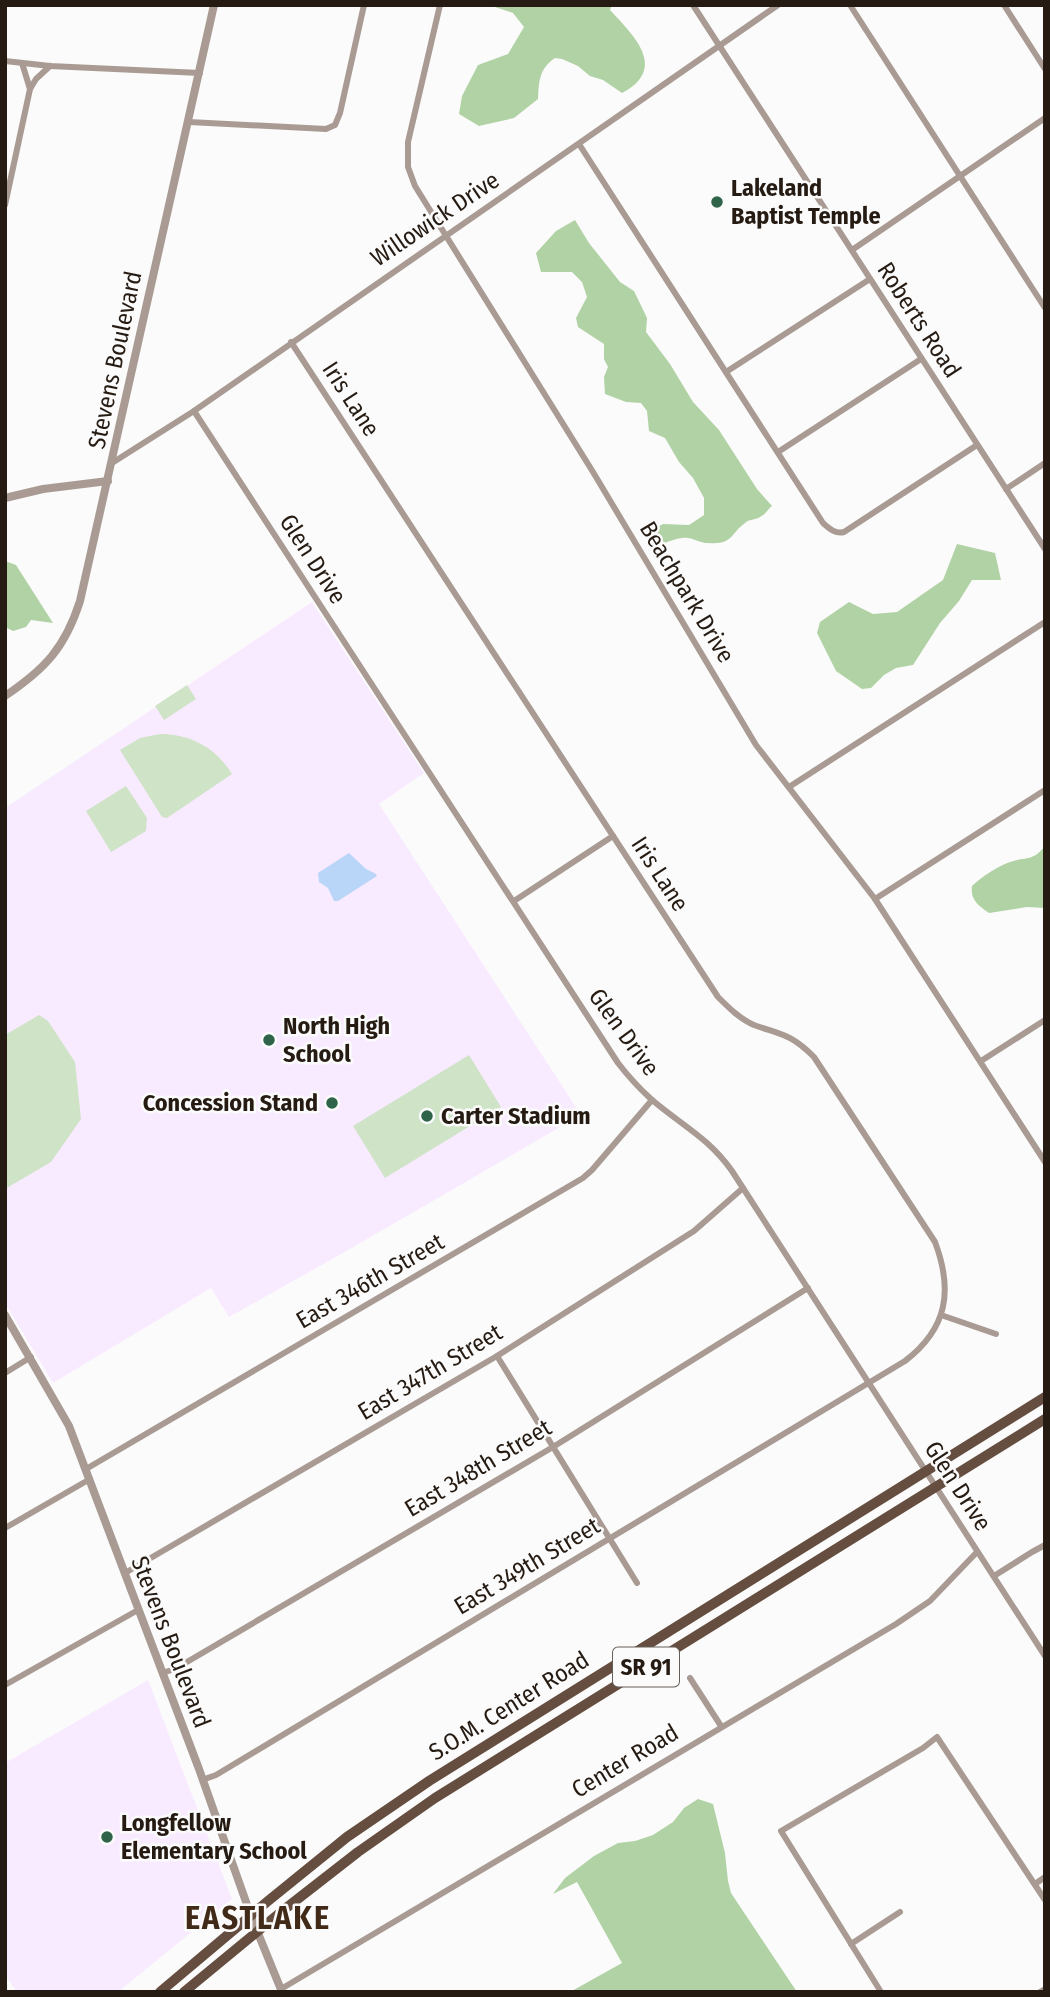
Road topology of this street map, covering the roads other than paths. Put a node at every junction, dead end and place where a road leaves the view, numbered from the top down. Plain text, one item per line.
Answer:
1 (214, 5) edge
2 (364, 5) edge
3 (440, 5) edge
4 (693, 5) edge
5 (778, 5) edge
6 (849, 5) edge
7 (1004, 5) edge
8 (719, 46) junction
9 (5, 61) edge
10 (22, 63) junction
11 (50, 66) junction
12 (1045, 69) edge
13 (200, 73) junction
14 (30, 89) junction
15 (1045, 118) edge
16 (189, 122) junction
17 (579, 144) junction
18 (960, 176) junction
19 (5, 205) edge
20 (446, 235) junction
21 (852, 250) junction
22 (870, 279) junction
23 (1045, 308) edge
24 (291, 342) junction
25 (921, 359) junction
26 (726, 372) junction
27 (194, 411) junction
28 (977, 445) junction
29 (778, 452) junction
30 (112, 463) junction
31 (1045, 463) edge
32 (108, 481) junction
33 (1006, 489) junction
34 (5, 498) edge
35 (1045, 550) edge
36 (1045, 622) edge
37 (5, 696) edge
38 (789, 787) junction
39 (1045, 790) edge
40 (613, 836) junction
41 (875, 899) junction
42 (513, 901) junction
43 (1045, 1020) edge
44 (981, 1061) junction
45 (652, 1100) junction
46 (1044, 1159) edge
47 (743, 1188) junction
48 (808, 1288) junction
49 (5, 1315) edge
50 (941, 1315) junction
51 (996, 1334) dead end
52 (497, 1356) junction
53 (31, 1357) junction
54 (5, 1373) edge
55 (870, 1382) junction
56 (1045, 1397) edge
57 (1045, 1419) edge
58 (553, 1447) junction
59 (86, 1469) junction
60 (927, 1472) junction
61 (90, 1479) junction
62 (936, 1488) junction
63 (5, 1528) edge
64 (610, 1539) junction
65 (1045, 1545) edge
66 (977, 1552) junction
67 (125, 1573) junction
68 (994, 1576) junction
69 (637, 1583) dead end
70 (138, 1610) junction
71 (1045, 1656) edge
72 (162, 1673) junction
73 (690, 1678) dead end
74 (5, 1685) edge
75 (721, 1727) junction
76 (202, 1780) junction
77 (1045, 1877) edge
78 (1035, 1884) junction
79 (1045, 1900) edge
80 (900, 1912) dead end
81 (251, 1916) junction
82 (258, 1932) junction
83 (851, 1944) junction
84 (1045, 1989) edge
85 (281, 1990) edge
86 (160, 1992) edge
87 (184, 1992) edge
88 (881, 1992) edge
89 (1040, 1992) edge

1 - 13 street, Stevens Boulevard
2 - 16 street
3 - 20 street, Beachpark Drive
4 - 8 street, Roberts Road
5 - 8 street, Willowick Drive
6 - 18 street
7 - 12 street
8 - 17 street, Willowick Drive
8 - 21 street, Roberts Road
9 - 10 street
10 - 11 street
10 - 14 street
11 - 13 street
11 - 14 street
13 - 16 street, Stevens Boulevard
14 - 19 street
15 - 18 street
16 - 30 street, Stevens Boulevard
17 - 20 street, Willowick Drive
17 - 26 street
18 - 21 street
18 - 23 street
20 - 24 street, Willowick Drive
20 - 38 street, Beachpark Drive
21 - 22 street, Roberts Road
22 - 25 street, Roberts Road
22 - 26 street
24 - 27 street, Willowick Drive
24 - 40 street, Iris Lane
25 - 28 street, Roberts Road
25 - 29 street
26 - 29 street
27 - 30 street, Willowick Drive
27 - 42 street, Glen Drive
28 - 29 street
28 - 33 street, Roberts Road
30 - 32 street, Stevens Boulevard
31 - 33 street
32 - 34 street
32 - 37 street, Stevens Boulevard
33 - 35 street, Roberts Road
36 - 38 street
38 - 41 street, Beachpark Drive
39 - 41 street
40 - 42 street
40 - 50 street, Iris Lane
41 - 44 street, Beachpark Drive
42 - 45 street, Glen Drive
43 - 44 street
44 - 46 street, Beachpark Drive
45 - 47 street, Glen Drive
45 - 59 street, East 346th Street
47 - 48 street, Glen Drive
47 - 52 street, East 347th Street
48 - 55 street, Glen Drive
48 - 58 street, East 348th Street
49 - 53 street, Stevens Boulevard
50 - 51 street
50 - 55 street, Iris Lane
52 - 58 street
52 - 67 street, East 347th Street
53 - 54 street
53 - 59 street, Stevens Boulevard
55 - 60 street, Glen Drive
55 - 64 street, East 349th Street
56 - 60 main road, S.O.M. Center Road / SR 91
57 - 62 main road, S.O.M. Center Road / SR 91
58 - 64 street
58 - 72 street, East 348th Street
59 - 61 street, Stevens Boulevard
60 - 62 street, Glen Drive
60 - 81 main road, S.O.M. Center Road / SR 91
61 - 63 street
61 - 67 street, Stevens Boulevard
62 - 66 street, Glen Drive
62 - 82 main road, S.O.M. Center Road / SR 91
64 - 69 street
64 - 76 street, East 349th Street
65 - 68 street
66 - 68 street, Glen Drive
66 - 75 street, Center Road
67 - 70 street, Stevens Boulevard
68 - 71 street, Glen Drive
70 - 72 street, Stevens Boulevard
70 - 74 street
72 - 76 street, Stevens Boulevard
73 - 75 street
75 - 85 street, Center Road
76 - 81 street, Stevens Boulevard
77 - 78 street
78 - 79 street
78 - 83 street
80 - 83 street
81 - 82 street, Stevens Boulevard
81 - 86 main road, S.O.M. Center Road / SR 91
82 - 85 street, Stevens Boulevard
82 - 87 main road, S.O.M. Center Road / SR 91
83 - 88 street
84 - 89 street

